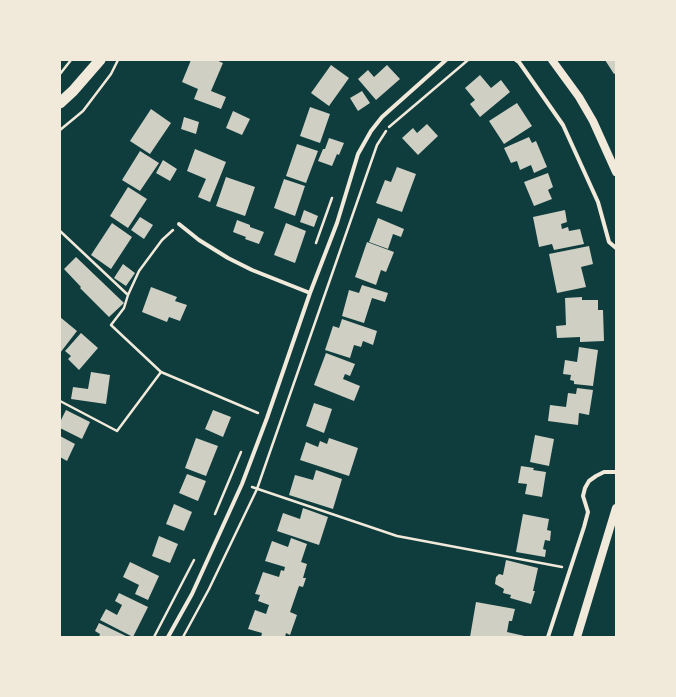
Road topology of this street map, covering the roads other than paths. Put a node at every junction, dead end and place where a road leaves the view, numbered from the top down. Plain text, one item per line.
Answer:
1 (100, 60) edge
2 (446, 60) edge
3 (516, 60) edge
4 (552, 60) edge
5 (60, 103) edge
6 (616, 172) edge
7 (179, 224) road end
8 (616, 248) edge
9 (310, 293) junction
10 (616, 472) edge
11 (616, 508) edge
12 (168, 637) edge
13 (548, 637) edge
14 (577, 637) edge

1 - 5 highway
2 - 9 street
3 - 8 street
4 - 6 main road
7 - 9 street
9 - 12 street
10 - 13 street
11 - 14 main road

